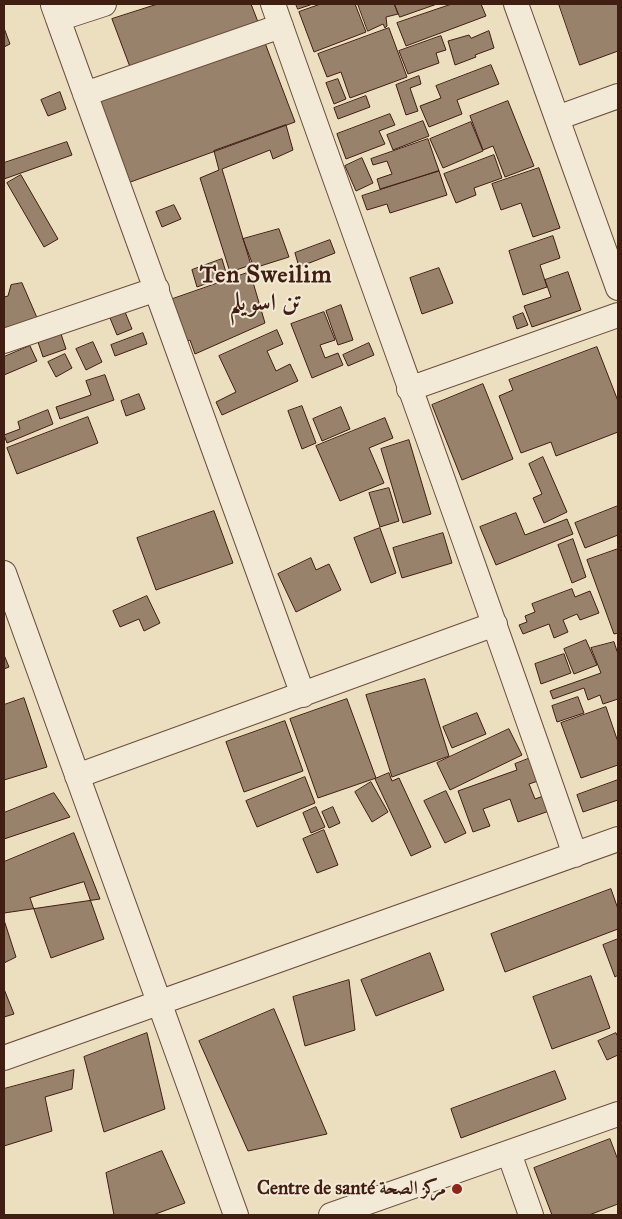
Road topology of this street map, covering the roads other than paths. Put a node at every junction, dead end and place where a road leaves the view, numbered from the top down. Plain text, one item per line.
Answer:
1 (104, 4) edge
2 (273, 4) edge
3 (516, 4) edge
4 (56, 11) edge
5 (281, 26) junction
6 (85, 94) junction
7 (618, 96) edge
8 (557, 118) junction
9 (618, 288) edge
10 (156, 289) junction
11 (618, 315) edge
12 (4, 341) edge
13 (410, 389) junction
14 (4, 573) edge
15 (495, 624) junction
16 (303, 695) junction
17 (77, 776) junction
18 (618, 839) edge
19 (574, 854) junction
20 (160, 1002) junction
21 (4, 1058) edge
22 (618, 1114) edge
23 (509, 1153) junction
24 (236, 1215) edge
25 (331, 1215) edge
26 (531, 1215) edge

1 - 4 street
2 - 5 street
3 - 8 street
4 - 6 street
5 - 6 street
5 - 13 street
6 - 10 street
7 - 8 street
8 - 9 street
10 - 12 street
10 - 16 street
11 - 13 street
13 - 15 street
14 - 17 street
15 - 16 street
15 - 19 street
16 - 17 street
17 - 20 street
18 - 19 street
19 - 20 street
20 - 21 street
20 - 24 street
22 - 23 street
23 - 25 street
23 - 26 street

